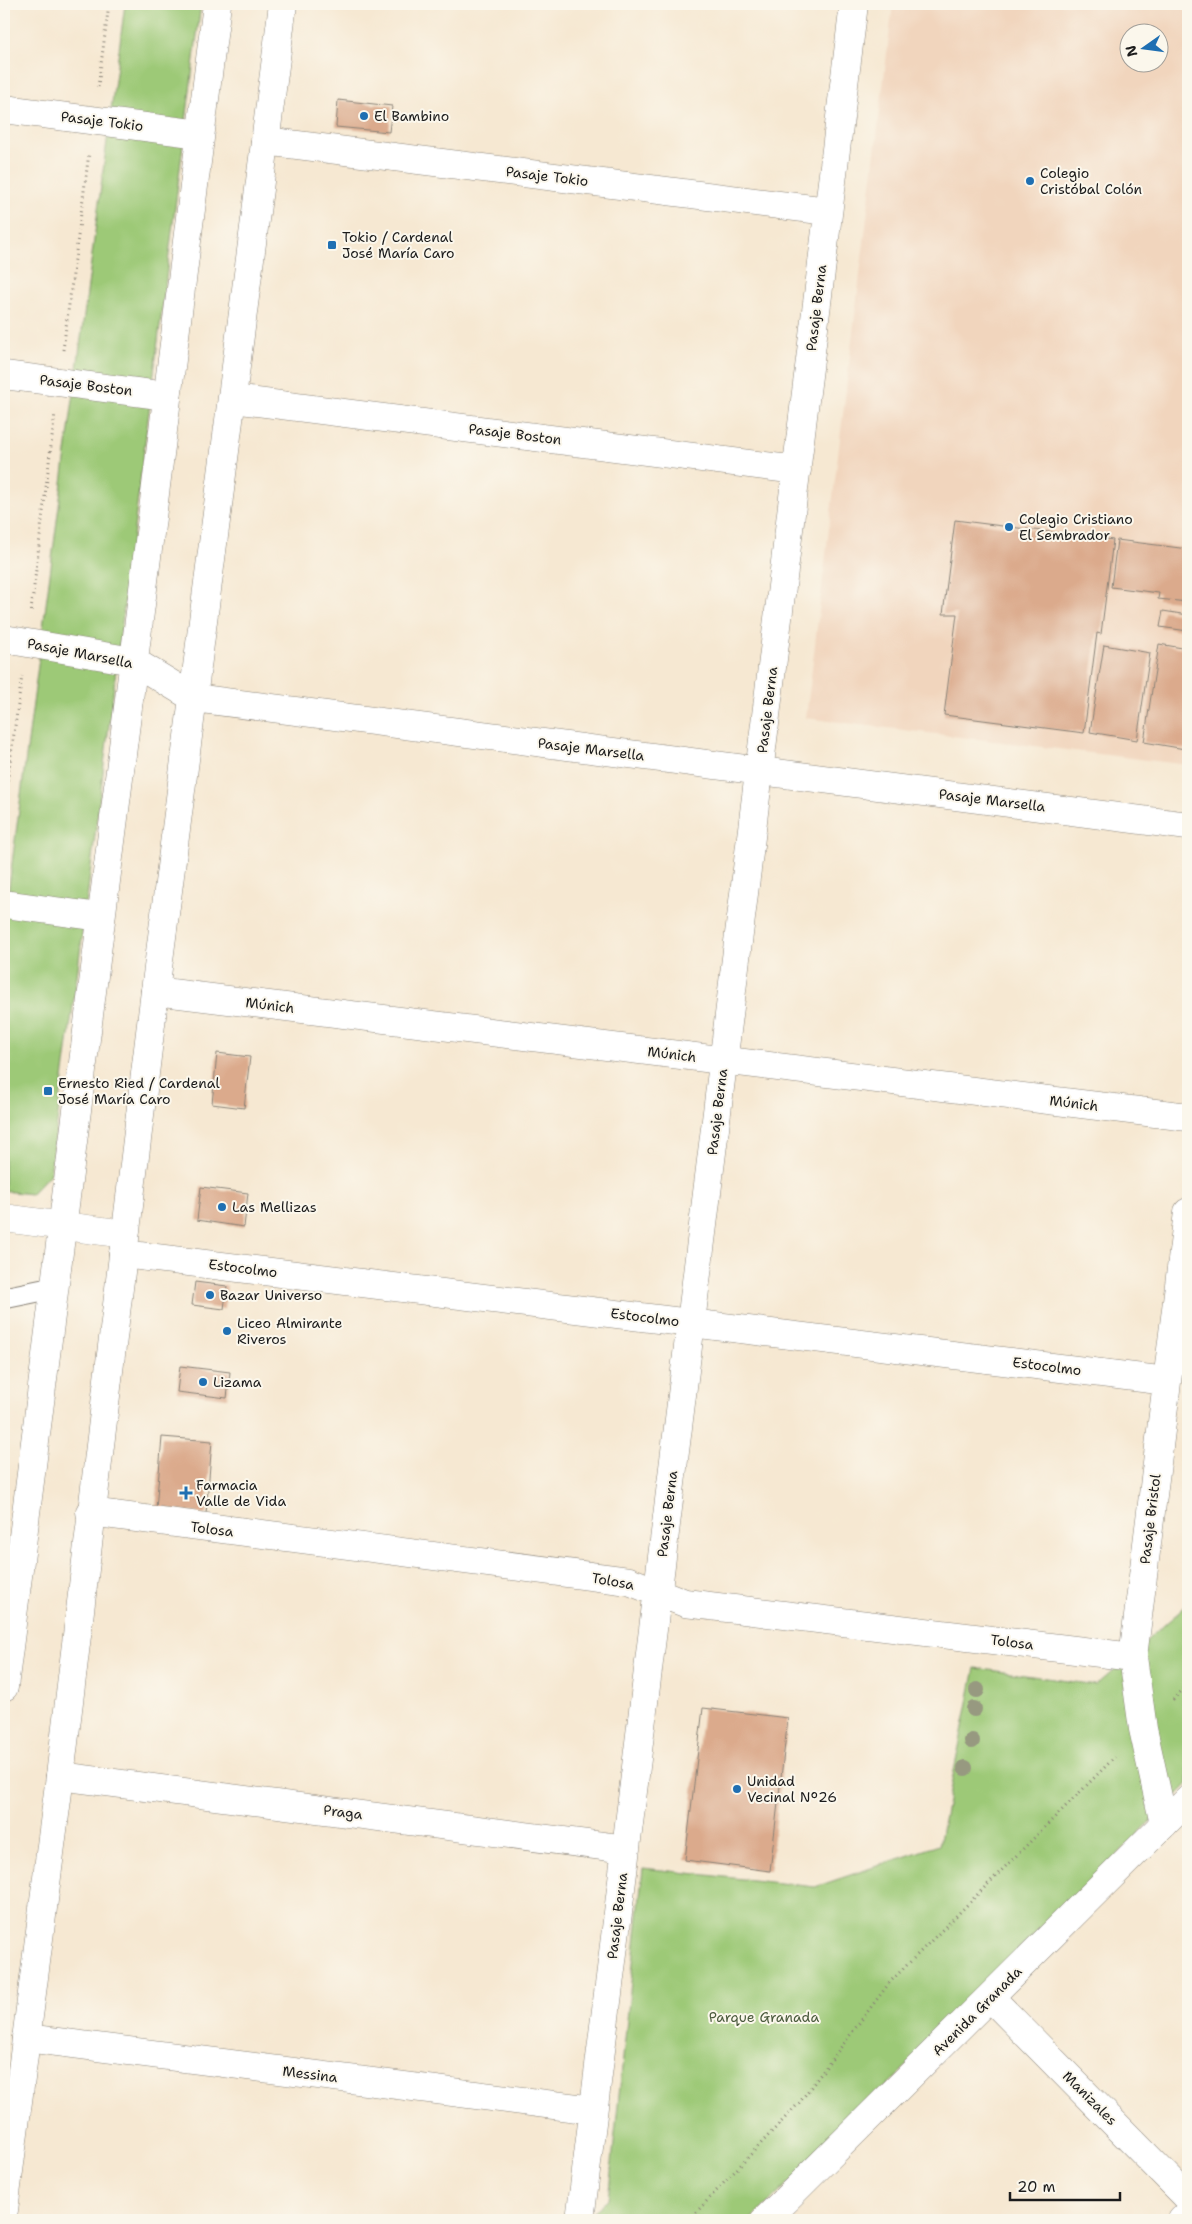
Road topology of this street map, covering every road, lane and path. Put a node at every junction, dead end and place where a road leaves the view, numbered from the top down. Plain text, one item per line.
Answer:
1 (217, 4) edge
2 (283, 4) edge
3 (854, 4) edge
4 (4, 109) edge
5 (200, 134) junction
6 (265, 141) junction
7 (828, 211) junction
8 (4, 375) edge
9 (167, 396) junction
10 (233, 399) junction
11 (797, 470) junction
12 (4, 639) edge
13 (134, 661) junction
14 (194, 698) junction
15 (760, 770) junction
16 (1188, 826) edge
17 (4, 904) edge
18 (100, 917) junction
19 (155, 991) junction
20 (724, 1060) junction
21 (1188, 1117) edge
22 (1188, 1212) edge
23 (4, 1218) edge
24 (61, 1226) junction
25 (124, 1244) junction
26 (53, 1288) junction
27 (4, 1298) edge
28 (691, 1323) junction
29 (1167, 1381) junction
30 (90, 1512) junction
31 (658, 1592) junction
32 (1133, 1657) junction
33 (1188, 1684) edge
34 (4, 1687) edge
35 (1143, 1729) junction
36 (60, 1776) junction
37 (1188, 1800) edge
38 (1164, 1824) junction
39 (626, 1849) junction
40 (991, 1998) junction
41 (26, 2038) junction
42 (593, 2110) junction
43 (1188, 2198) edge
44 (4, 2210) edge
45 (1188, 2214) edge
46 (580, 2220) edge
47 (689, 2220) edge
48 (765, 2220) edge
49 (1182, 2220) edge

1 - 5 street
2 - 6 street
3 - 7 street, Pasaje Berna
4 - 5 street, Pasaje Tokio
5 - 9 street
6 - 7 street, Pasaje Tokio
6 - 10 street
7 - 11 street, Pasaje Berna
8 - 9 street, Pasaje Boston
9 - 13 street
10 - 11 street, Pasaje Boston
10 - 14 street
11 - 15 street, Pasaje Berna
12 - 13 street, Pasaje Marsella
13 - 14 street, Pasaje Marsella
13 - 18 street
14 - 15 street, Pasaje Marsella
14 - 19 street
15 - 16 street, Pasaje Marsella
15 - 20 street, Pasaje Berna
17 - 18 street
18 - 24 street
19 - 20 street, Múnich
19 - 25 street
20 - 21 street, Múnich
20 - 28 street, Pasaje Berna
22 - 29 street, Pasaje Bristol
23 - 24 street, Estocolmo
24 - 25 street, Estocolmo
24 - 26 street
25 - 28 street, Estocolmo
25 - 30 street
26 - 27 lane
26 - 34 street
28 - 29 street, Estocolmo
28 - 31 street, Pasaje Berna
29 - 32 street, Pasaje Bristol
30 - 31 street, Tolosa
30 - 36 street
31 - 32 street, Tolosa
31 - 39 street, Pasaje Berna
32 - 35 street, Pasaje Bristol
33 - 35 path
35 - 38 street, Pasaje Bristol
35 - 47 path
36 - 39 street, Praga
36 - 41 street
37 - 38 street, Avenida Granada
38 - 40 street, Avenida Granada
39 - 42 street, Pasaje Berna
40 - 43 street, Manizales
40 - 48 street, Avenida Granada
41 - 42 street, Messina
41 - 44 street
42 - 46 street, Pasaje Berna
45 - 49 street

